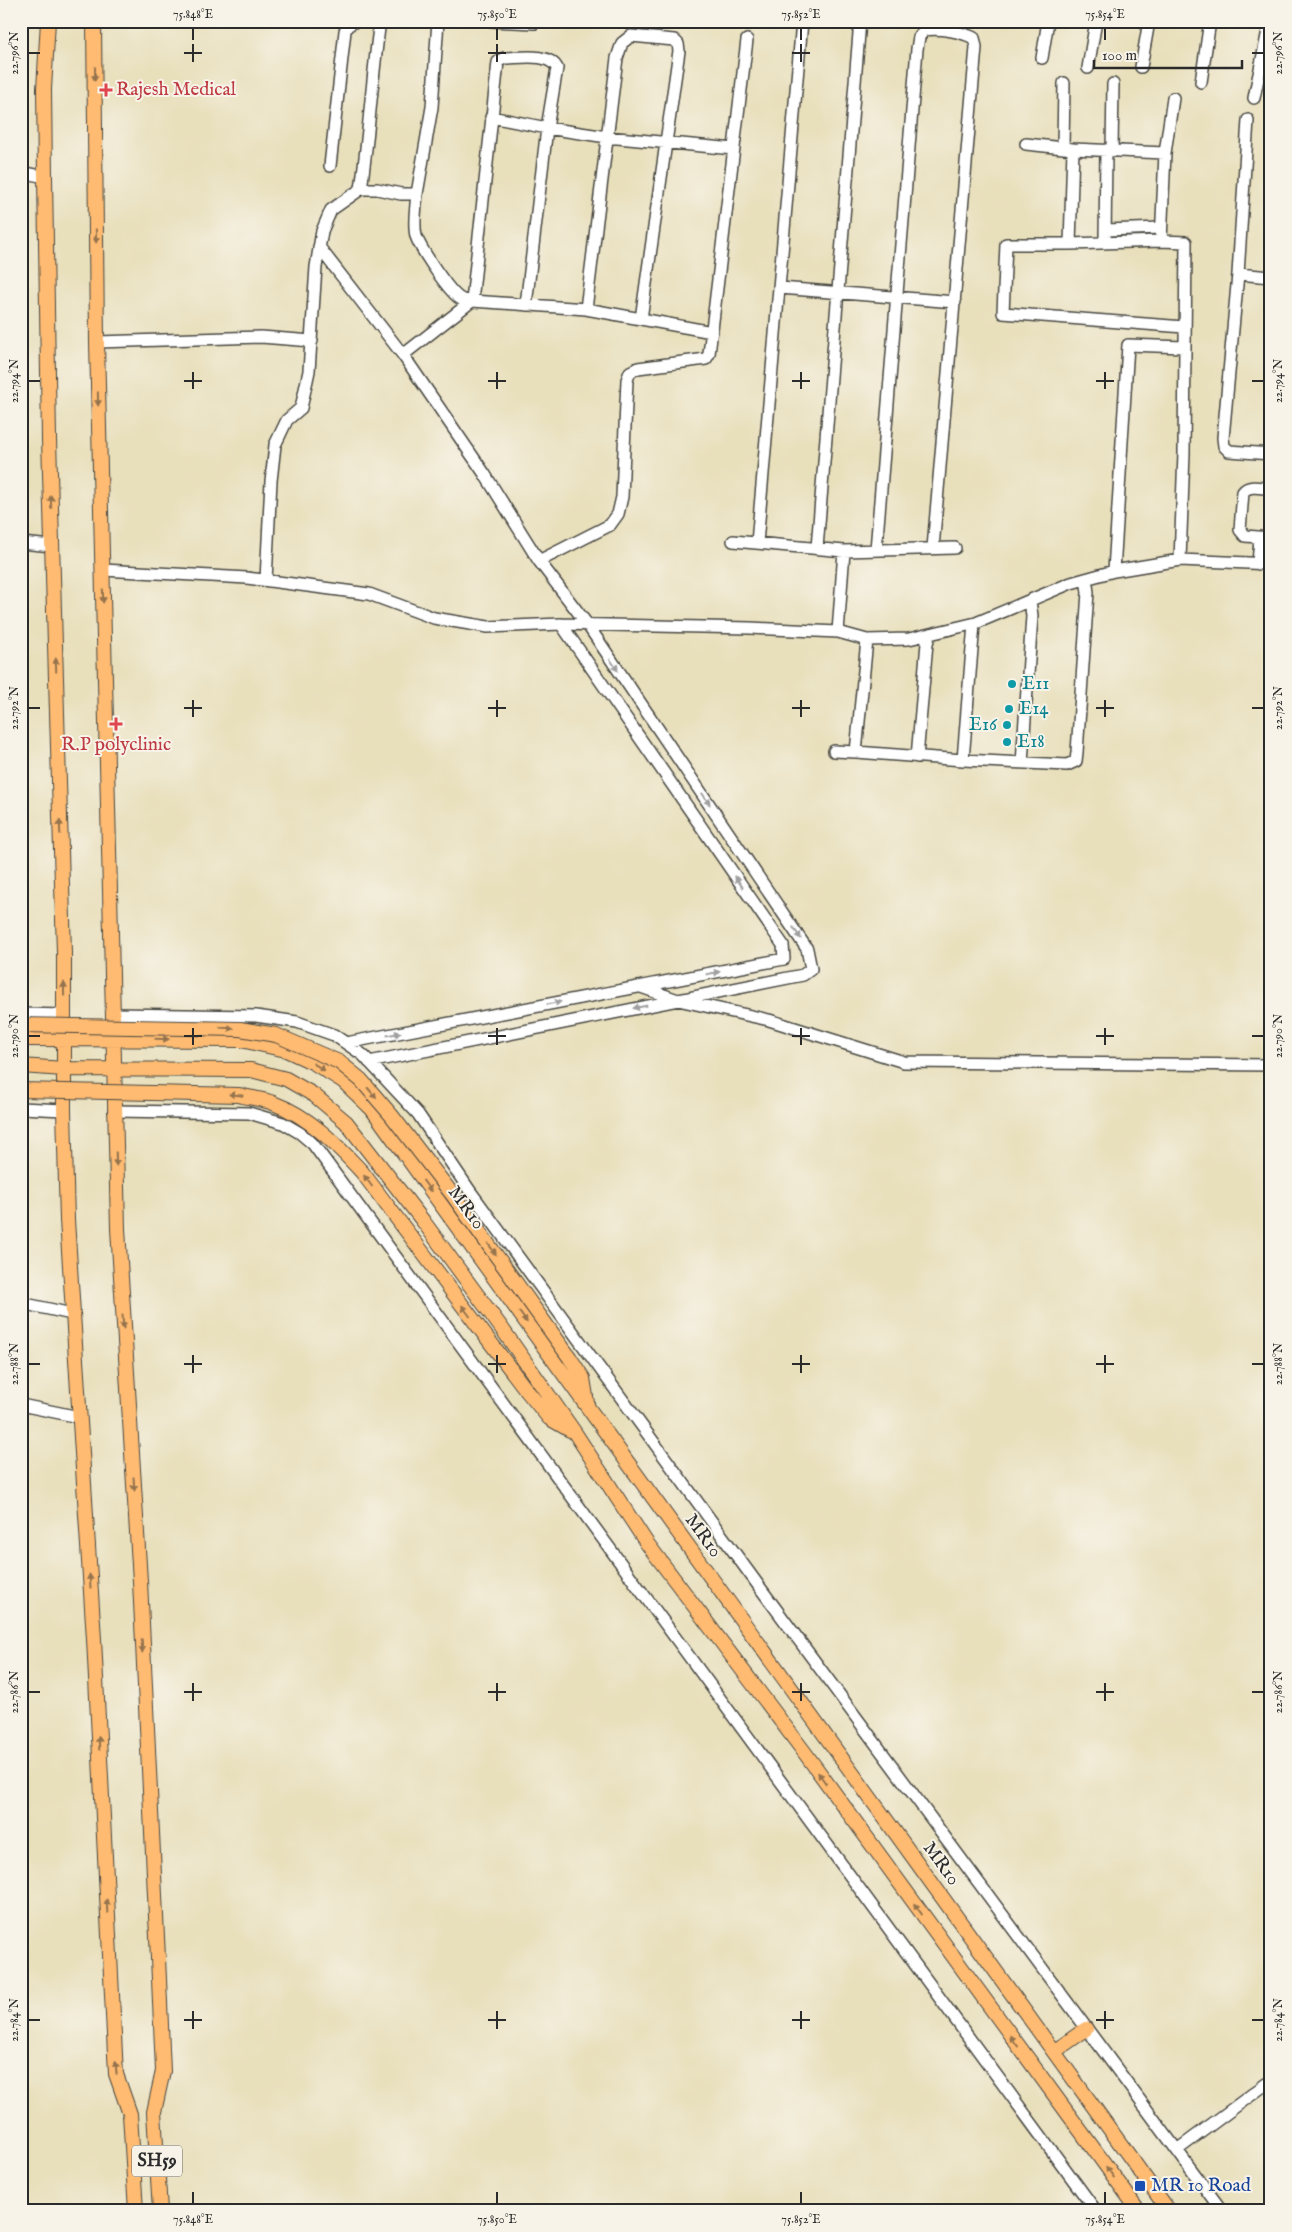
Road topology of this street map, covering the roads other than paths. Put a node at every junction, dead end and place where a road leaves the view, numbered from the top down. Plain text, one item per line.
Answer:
1 (356, 21) edge
2 (378, 21) edge
3 (384, 21) edge
4 (438, 21) edge
5 (492, 21) edge
6 (536, 21) edge
7 (802, 21) edge
8 (860, 21) edge
9 (1048, 21) edge
10 (1096, 21) edge
11 (1149, 21) edge
12 (1210, 21) edge
13 (1270, 21) edge
14 (47, 22) edge
15 (95, 23) edge
16 (747, 40) dead end
17 (1042, 58) dead end
18 (1141, 67) dead end
19 (1088, 68) dead end
20 (1201, 82) dead end
21 (1064, 83) dead end
22 (1113, 84) dead end
23 (1173, 98) dead end
24 (1254, 98) dead end
25 (491, 117) junction
26 (1248, 120) dead end
27 (547, 128) junction
28 (607, 136) junction
29 (665, 141) junction
30 (1026, 144) dead end
31 (734, 149) junction
32 (1068, 149) junction
33 (1109, 150) junction
34 (1165, 153) junction
35 (330, 166) dead end
36 (21, 172) edge
37 (45, 177) junction
38 (360, 190) junction
39 (417, 194) junction
40 (1161, 228) junction
41 (1106, 230) junction
42 (1161, 241) junction
43 (1105, 243) junction
44 (1070, 244) junction
45 (320, 247) junction
46 (1238, 274) junction
47 (1271, 276) edge
48 (780, 288) junction
49 (838, 292) junction
50 (898, 297) junction
51 (472, 301) junction
52 (955, 302) junction
53 (526, 305) junction
54 (586, 310) junction
55 (641, 319) junction
56 (1184, 327) junction
57 (712, 332) junction
58 (312, 341) junction
59 (97, 342) junction
60 (1184, 347) junction
61 (403, 355) junction
62 (1271, 454) edge
63 (1271, 489) edge
64 (1265, 538) edge
65 (734, 541) dead end
66 (21, 543) edge
67 (757, 543) junction
68 (52, 546) junction
69 (817, 548) junction
70 (933, 548) junction
71 (955, 548) dead end
72 (876, 550) junction
73 (844, 551) junction
74 (1180, 560) junction
75 (539, 561) junction
76 (1258, 564) junction
77 (1271, 564) edge
78 (103, 570) junction
79 (1114, 571) junction
80 (1086, 579) junction
81 (266, 580) junction
82 (1030, 601) junction
83 (562, 624) junction
84 (587, 624) junction
85 (974, 624) junction
86 (838, 632) junction
87 (930, 634) junction
88 (867, 640) junction
89 (834, 751) dead end
90 (856, 752) junction
91 (917, 757) junction
92 (963, 760) junction
93 (1022, 763) junction
94 (640, 987) junction
95 (678, 1000) junction
96 (21, 1014) edge
97 (112, 1014) junction
98 (64, 1015) junction
99 (21, 1025) edge
100 (65, 1038) junction
101 (113, 1038) junction
102 (21, 1039) edge
103 (346, 1043) junction
104 (369, 1062) junction
105 (1271, 1065) edge
106 (21, 1066) edge
107 (64, 1068) junction
108 (114, 1069) junction
109 (21, 1090) edge
110 (21, 1108) edge
111 (64, 1110) junction
112 (114, 1110) junction
113 (21, 1303) edge
114 (72, 1314) junction
115 (21, 1405) edge
116 (588, 1407) junction
117 (80, 1417) junction
118 (575, 1433) junction
119 (1086, 2029) junction
120 (1055, 2051) junction
121 (1266, 2084) dead end
122 (1177, 2150) junction
123 (136, 2211) edge
124 (160, 2211) edge
125 (1096, 2211) edge
126 (1139, 2211) edge
127 (1169, 2211) edge
128 (1222, 2211) edge

1 - 35 street
2 - 3 street
2 - 38 street
4 - 39 street
5 - 6 street
7 - 48 street
8 - 49 street
9 - 17 street
10 - 19 street
11 - 18 street
12 - 20 street
13 - 24 street
14 - 37 main road
15 -> 59 main road
16 - 31 street
21 - 32 street
22 - 33 street
23 - 34 street
25 - 27 street
25 - 27 street
25 - 51 street
26 - 46 street
27 - 28 street
27 - 53 street
28 - 29 street
28 - 29 street
28 - 54 street
29 - 31 street
29 - 55 street
30 - 32 street
31 - 57 street
32 - 33 street
32 - 44 street
33 - 34 street
33 - 41 street
34 - 40 street
36 - 37 street
68 -> 37 main road
38 - 39 street
38 - 45 street
39 - 51 street
40 - 41 street
40 - 42 street
41 - 43 street
42 - 43 street
42 - 56 street
43 - 44 street
44 - 56 street
45 - 58 street
45 - 61 street
46 - 47 street
46 - 62 street
48 - 49 street
48 - 67 street
49 - 50 street
49 - 69 street
50 - 52 street
50 - 52 street
50 - 72 street
51 - 53 street
51 - 61 street
52 - 70 street
53 - 54 street
54 - 55 street
55 - 57 street
56 - 60 street
57 - 75 street
58 - 59 street
58 - 81 street
59 -> 78 main road
60 - 74 street
60 - 79 street
61 - 75 street
63 - 64 street
64 - 76 street
65 - 67 street
66 - 68 street
67 - 69 street
98 -> 68 main road
69 - 73 street
70 - 71 street
70 - 72 street
72 - 73 street
73 - 86 street
74 - 76 street
74 - 79 street
75 - 84 street
76 - 77 street
78 - 81 street
78 -> 97 main road
79 - 80 street
80 - 82 street
80 - 93 street
81 - 83 street
82 - 85 street
82 - 93 street
83 - 84 street
94 -> 83 street
84 - 86 street
84 -> 95 street
85 - 87 street
85 - 92 street
86 - 88 street
87 - 88 street
87 - 91 street
88 - 90 street
89 - 90 street
90 - 91 street
91 - 92 street
92 - 93 street
94 - 95 street
103 -> 94 street
95 -> 104 street
95 - 105 street
96 - 98 street
97 - 101 main road
97 - 103 street
98 - 100 main road
99 -> 116 main road, bridge
100 - 101 main road, MR10
100 - 102 main road, MR10
100 - 107 main road
101 - 108 main road
101 -> 116 main road, MR10
103 - 104 street
104 - 119 street
106 - 107 main road
107 - 108 main road
107 - 111 main road
108 - 112 main road
108 - 118 main road
118 -> 109 main road, bridge
110 - 111 street
111 - 114 main road
112 -> 124 main road, SH59
112 - 125 street
113 - 114 street
114 - 117 main road
115 - 117 street
116 - 120 main road, MR10
123 -> 117 main road, SH59
126 -> 118 main road
119 - 120 main road
119 - 122 street
120 - 127 main road, MR10
121 - 122 street
122 - 128 street

